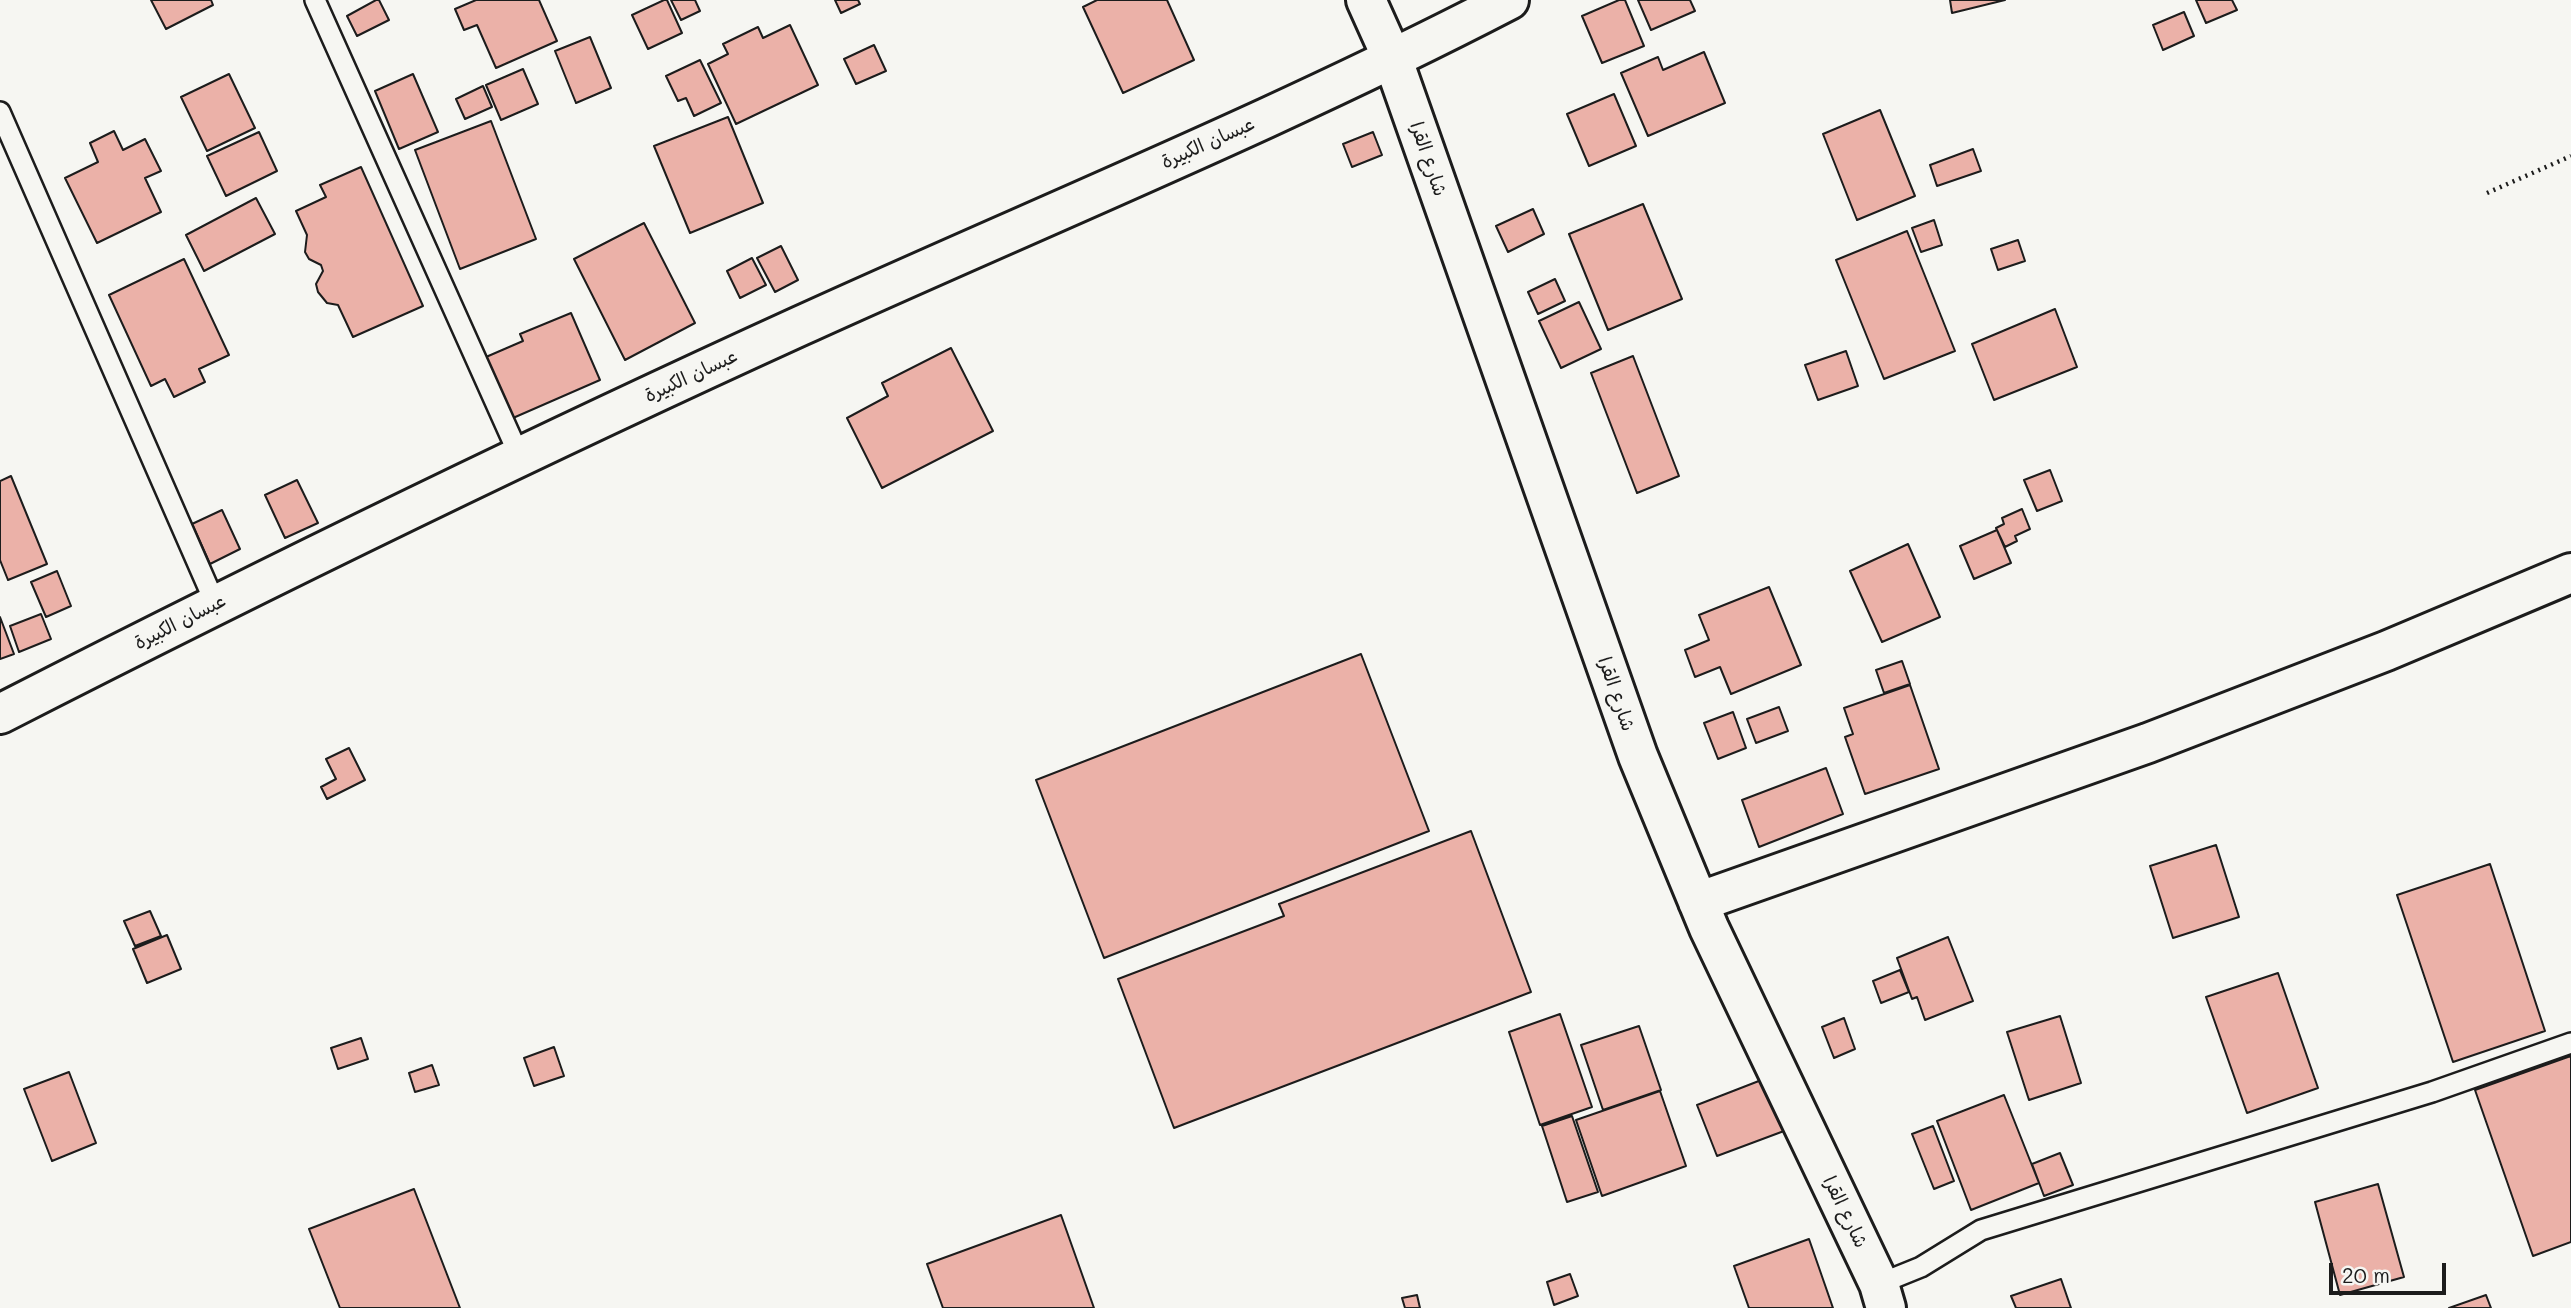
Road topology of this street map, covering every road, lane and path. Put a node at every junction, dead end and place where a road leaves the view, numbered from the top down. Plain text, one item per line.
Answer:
1 (316, 0) edge
2 (1366, 0) edge
3 (1509, 0) edge
4 (1393, 60) junction
5 (0, 112) edge
6 (2571, 156) edge
7 (2487, 192) dead end
8 (519, 455) junction
9 (2571, 573) edge
10 (215, 603) junction
11 (0, 714) edge
12 (1698, 902) junction
13 (2571, 1043) edge
14 (1883, 1296) edge

1 - 8 lane
2 - 4 street, شارع القرا
3 - 4 street, عبسان الكبيرة
4 - 8 street, عبسان الكبيرة
4 - 12 street, شارع القرا
5 - 10 lane
6 - 7 path
8 - 10 street, عبسان الكبيرة
9 - 12 street
10 - 11 street, عبسان الكبيرة
12 - 14 street, شارع القرا
13 - 14 lane

